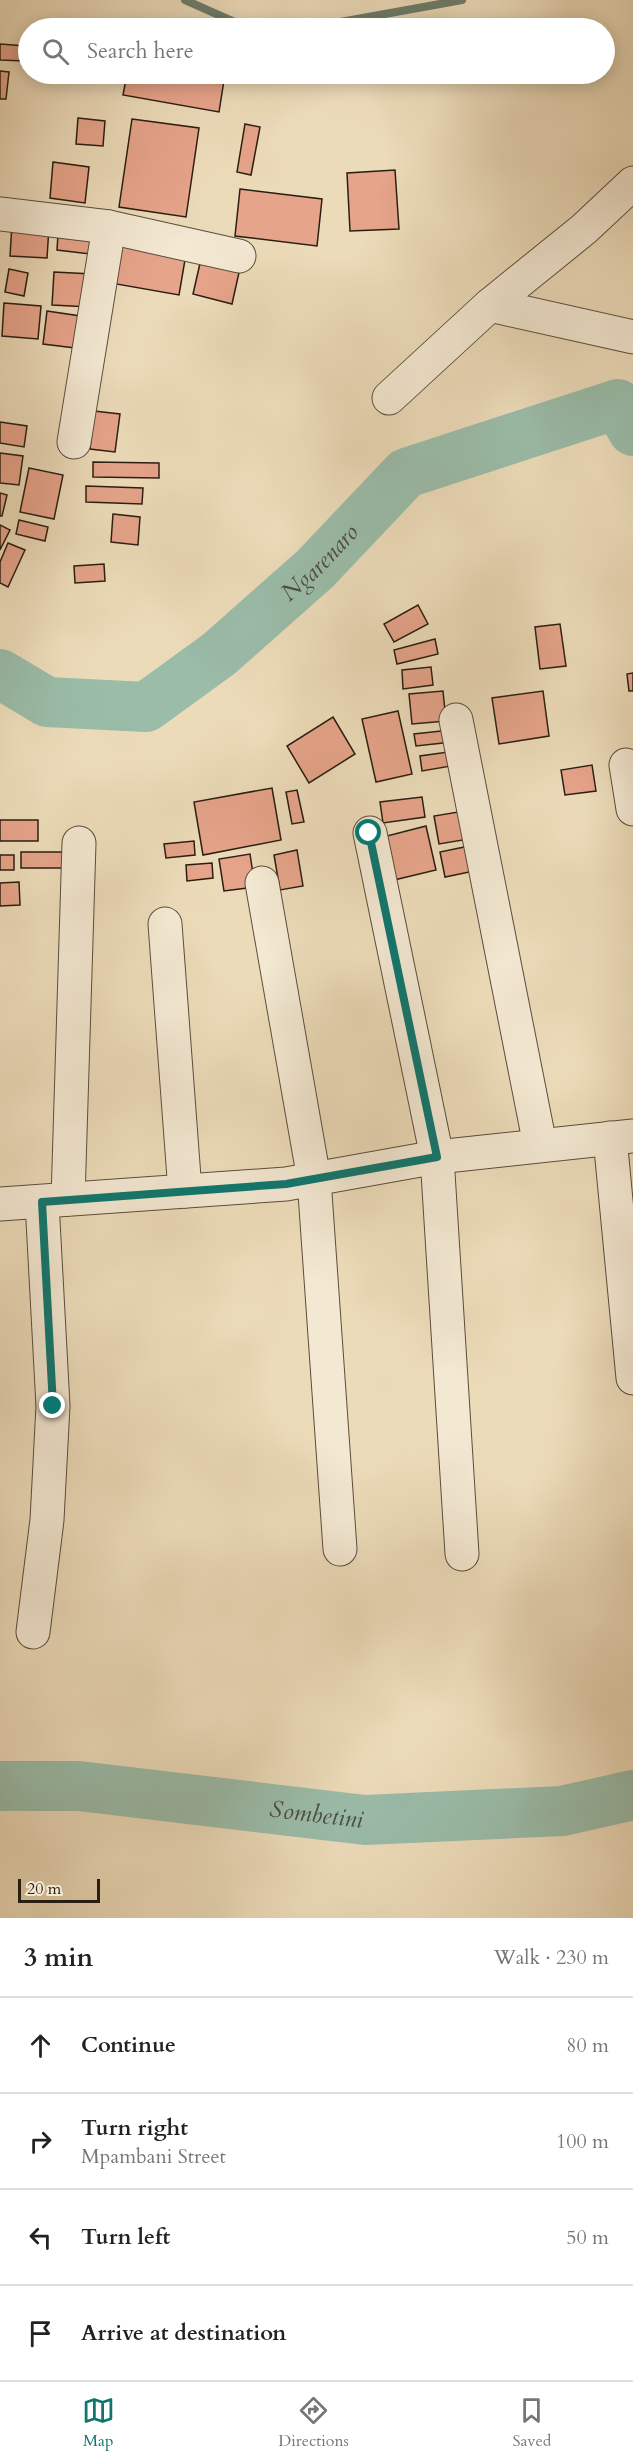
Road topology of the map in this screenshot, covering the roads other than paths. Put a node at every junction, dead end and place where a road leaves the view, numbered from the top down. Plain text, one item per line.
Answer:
1 (633, 183) edge
2 (1, 222) edge
3 (109, 227) junction
4 (239, 256) dead end
5 (490, 305) junction
6 (633, 337) edge
7 (389, 398) dead end
8 (74, 442) dead end
9 (456, 720) dead end
10 (626, 765) dead end
11 (633, 809) edge
12 (369, 833) dead end
13 (79, 843) dead end
14 (262, 883) dead end
15 (165, 924) dead end
16 (621, 1137) edge
17 (540, 1145) junction
18 (437, 1157) junction
19 (314, 1179) junction
20 (185, 1191) junction
21 (55, 1200) junction
22 (0, 1204) edge
23 (633, 1378) edge
24 (340, 1548) dead end
25 (462, 1554) dead end
26 (33, 1632) dead end

1 - 5 street
2 - 3 street
3 - 4 street
3 - 8 street
5 - 6 street
5 - 7 street
9 - 17 street
10 - 11 street
12 - 18 street
13 - 21 street
14 - 19 street
15 - 20 street
16 - 17 street
16 - 23 street
17 - 18 street
18 - 19 street
18 - 25 street
19 - 20 street
19 - 24 street
20 - 21 street
21 - 22 street
21 - 26 street

